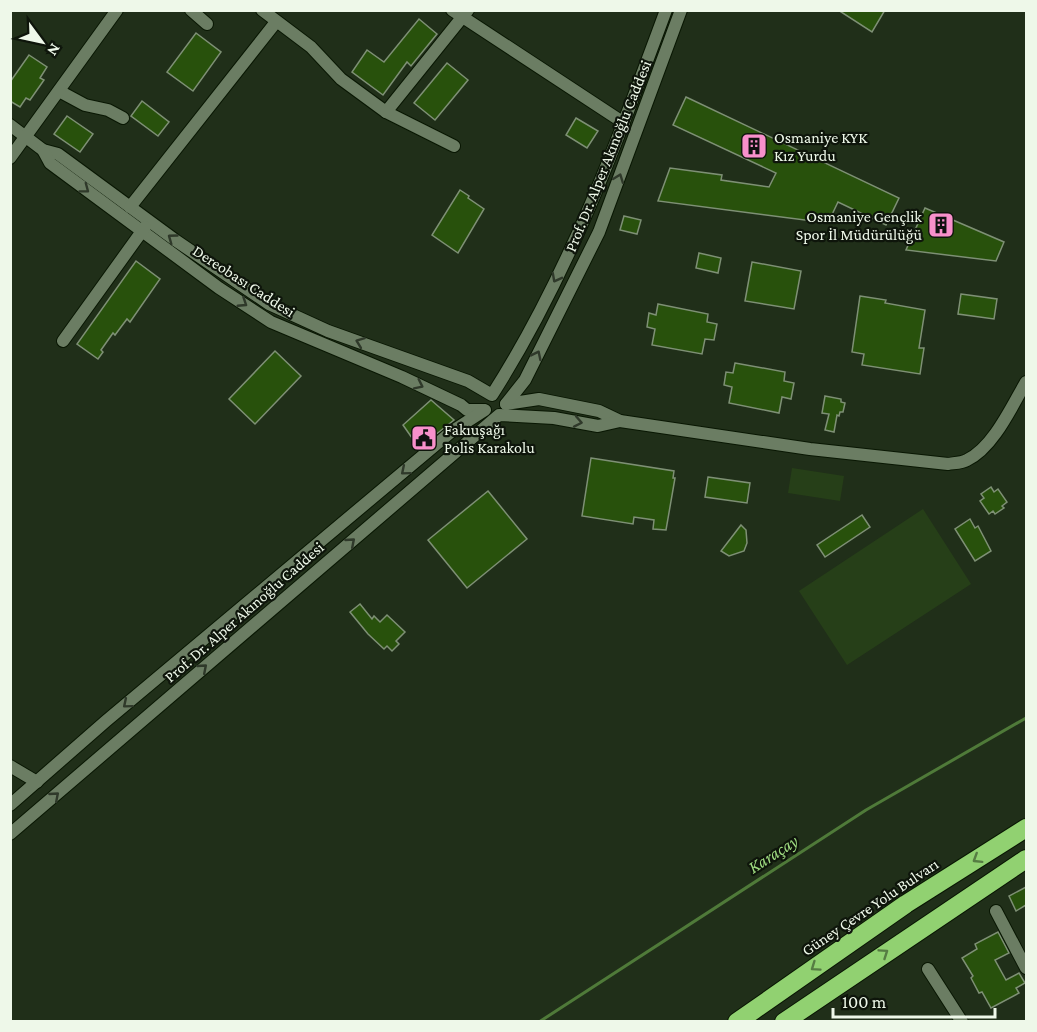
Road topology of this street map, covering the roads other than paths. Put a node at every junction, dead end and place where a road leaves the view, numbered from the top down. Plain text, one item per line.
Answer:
1 (117, 10) edge
2 (191, 10) edge
3 (262, 10) edge
4 (666, 10) edge
5 (681, 10) edge
6 (461, 13) edge
7 (276, 22) junction
8 (207, 24) dead end
9 (59, 91) junction
10 (386, 112) junction
11 (123, 118) dead end
12 (624, 123) junction
13 (10, 125) edge
14 (26, 136) junction
15 (454, 146) dead end
16 (43, 150) junction
17 (10, 158) edge
18 (130, 207) junction
19 (145, 226) junction
20 (63, 341) dead end
21 (525, 380) junction
22 (1026, 382) edge
23 (488, 393) junction
24 (534, 400) junction
25 (467, 410) junction
26 (485, 410) junction
27 (502, 410) junction
28 (620, 422) junction
29 (463, 424) junction
30 (10, 766) edge
31 (37, 782) junction
32 (10, 805) edge
33 (1026, 828) edge
34 (10, 834) edge
35 (1026, 859) edge
36 (996, 910) dead end
37 (1026, 968) edge
38 (928, 969) dead end
39 (737, 1022) edge
40 (784, 1022) edge
41 (962, 1022) edge

1 - 9 street
2 - 8 street
3 - 7 street
4 - 12 street, Prof. Dr. Alper Akınoğlu Caddesi
21 -> 5 street, Prof. Dr. Alper Akınoğlu Caddesi
6 - 10 street
6 - 12 street
7 - 10 street
7 - 18 street
9 - 11 street
9 - 14 street
10 - 15 street
12 -> 23 street, Prof. Dr. Alper Akınoğlu Caddesi
13 - 14 street, Dereobası Caddesi
14 - 16 street, Dereobası Caddesi
14 - 17 street
16 - 18 street, Dereobası Caddesi
16 -> 19 street, Dereobası Caddesi
18 - 19 street, Dereobası Caddesi
19 - 20 street
23 -> 19 street, Dereobası Caddesi
19 -> 25 street, Dereobası Caddesi
21 - 24 street
21 - 27 street, Prof. Dr. Alper Akınoğlu Caddesi
22 - 28 street
23 - 26 street, Prof. Dr. Alper Akınoğlu Caddesi
23 - 27 street, Dereobası Caddesi
24 - 27 street
24 - 28 street
25 - 26 street, Dereobası Caddesi
25 - 29 street
26 - 27 street, Dereobası Caddesi
26 - 29 street, Prof. Dr. Alper Akınoğlu Caddesi
27 -> 28 street
34 -> 27 street, Prof. Dr. Alper Akınoğlu Caddesi
29 -> 31 street, Prof. Dr. Alper Akınoğlu Caddesi
30 - 31 street
31 - 32 street, Prof. Dr. Alper Akınoğlu Caddesi
33 -> 39 highway, Güney Çevre Yolu Bulvarı
40 -> 35 highway
36 - 37 street
38 - 41 street

